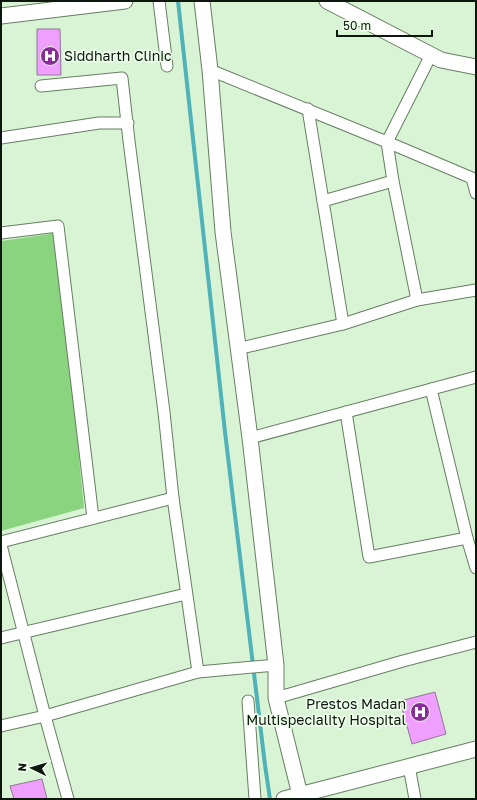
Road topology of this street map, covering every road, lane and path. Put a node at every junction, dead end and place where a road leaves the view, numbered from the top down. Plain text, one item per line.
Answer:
1 (125, 1) edge
2 (159, 1) edge
3 (202, 1) edge
4 (327, 1) edge
5 (1, 16) edge
6 (431, 55) junction
7 (167, 66) dead end
8 (476, 67) edge
9 (210, 70) junction
10 (41, 86) dead end
11 (308, 109) junction
12 (128, 123) junction
13 (1, 138) edge
14 (387, 142) junction
15 (474, 177) edge
16 (393, 182) junction
17 (476, 193) edge
18 (323, 201) junction
19 (1, 233) edge
20 (476, 290) edge
21 (417, 300) junction
22 (343, 324) junction
23 (237, 349) junction
24 (476, 377) edge
25 (431, 389) junction
26 (346, 412) junction
27 (250, 438) junction
28 (173, 498) junction
29 (93, 518) junction
30 (467, 538) junction
31 (1, 543) edge
32 (476, 568) edge
33 (186, 594) junction
34 (23, 632) junction
35 (1, 638) edge
36 (476, 642) edge
37 (272, 666) junction
38 (198, 672) junction
39 (276, 698) junction
40 (248, 701) dead end
41 (45, 716) junction
42 (1, 726) edge
43 (476, 749) edge
44 (409, 766) junction
45 (300, 795) junction
46 (68, 799) edge
47 (255, 799) edge
48 (284, 799) edge
49 (415, 799) edge

1 - 5 street
2 - 7 street
3 - 9 street
4 - 6 street
6 - 8 street
6 - 14 street
9 - 11 street
9 - 23 street
10 - 12 street
11 - 14 street
11 - 18 street
12 - 13 street
12 - 28 street
14 - 15 street
14 - 16 street
15 - 17 street
16 - 18 street
16 - 21 street
18 - 22 street
19 - 29 street
20 - 21 street
21 - 22 street
22 - 23 street
23 - 27 street
24 - 25 street
25 - 26 street
25 - 30 street
26 - 27 street
26 - 30 street
27 - 37 street
28 - 29 street
28 - 33 street
29 - 31 street
30 - 32 street
31 - 34 street
33 - 34 street
33 - 38 street
34 - 35 street
34 - 41 street
36 - 39 street
37 - 38 street
37 - 39 street
38 - 41 street
39 - 45 street
40 - 47 street
41 - 42 street
41 - 46 street
43 - 44 street
44 - 45 street
44 - 49 street
45 - 48 street

